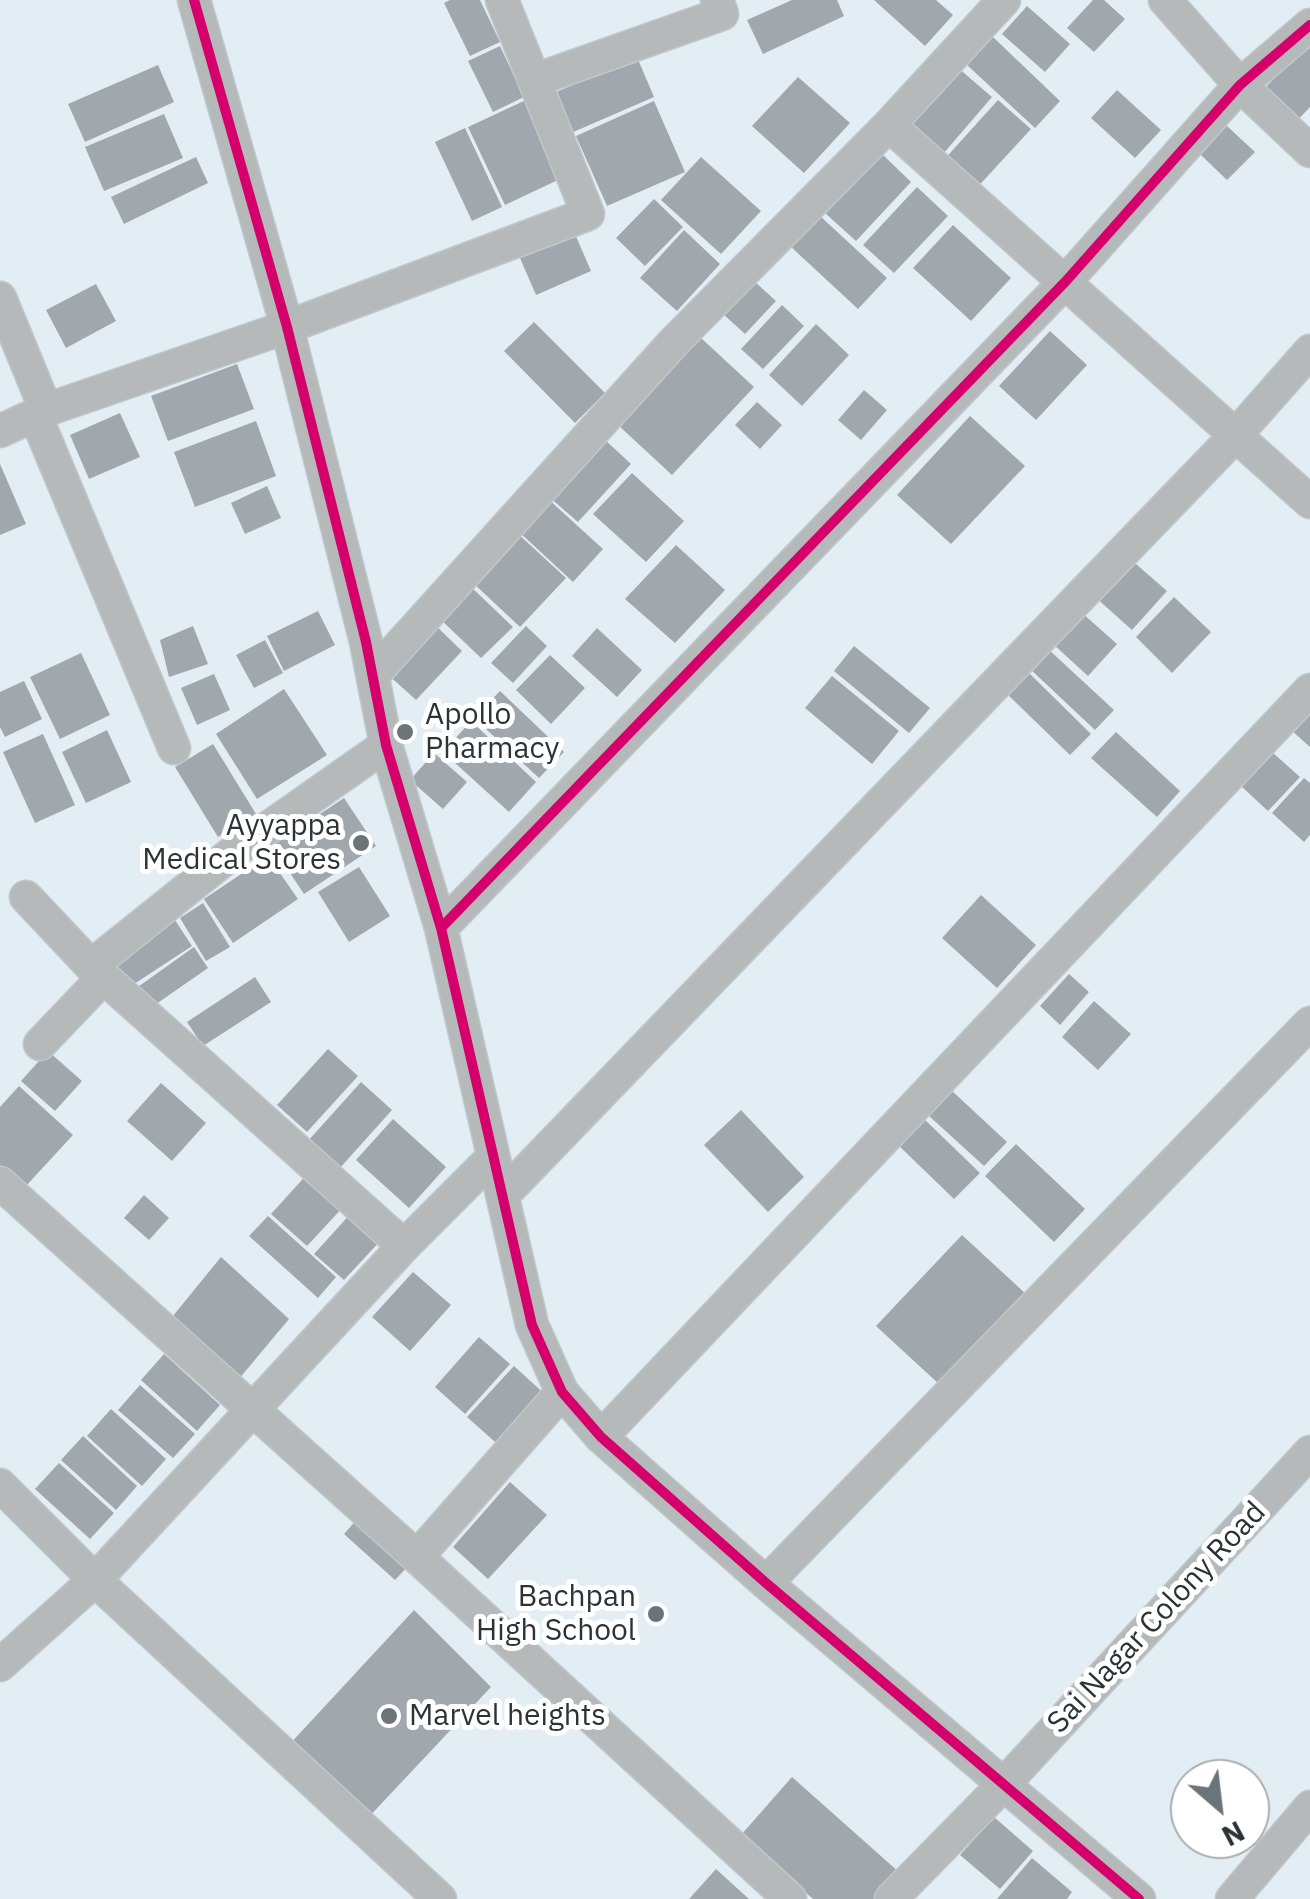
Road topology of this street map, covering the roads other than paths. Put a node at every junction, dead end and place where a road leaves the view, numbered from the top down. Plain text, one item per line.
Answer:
1 (194, 0) edge
2 (502, 0) edge
3 (717, 0) edge
4 (1004, 0) edge
5 (1165, 0) edge
6 (1310, 25) edge
7 (535, 80) junction
8 (1240, 86) junction
9 (889, 124) junction
10 (1310, 151) edge
11 (1066, 281) junction
12 (0, 298) edge
13 (287, 327) junction
14 (1310, 351) edge
15 (41, 414) junction
16 (0, 431) edge
17 (1235, 436) junction
18 (1310, 502) edge
19 (374, 675) junction
20 (1310, 690) edge
21 (386, 745) junction
22 (174, 748) dead end
23 (26, 898) dead end
24 (441, 928) junction
25 (97, 972) junction
26 (1310, 1023) edge
27 (40, 1044) dead end
28 (492, 1158) junction
29 (0, 1183) edge
30 (504, 1195) junction
31 (404, 1246) junction
32 (562, 1392) junction
33 (252, 1410) junction
34 (601, 1437) junction
35 (1310, 1452) edge
36 (0, 1485) edge
37 (417, 1557) junction
38 (95, 1580) junction
39 (766, 1583) junction
40 (0, 1665) edge
41 (1005, 1783) junction
42 (1310, 1807) edge
43 (440, 1899) edge
44 (790, 1899) edge
45 (891, 1899) edge
46 (1140, 1899) edge
47 (1232, 1899) edge

1 - 13 street
2 - 7 street
3 - 7 street
4 - 9 street
5 - 8 street
6 - 8 street
7 - 13 street
8 - 10 street
8 - 11 street
9 - 11 street
9 - 19 street
11 - 17 street
11 - 24 street
12 - 15 street
13 - 15 street
13 - 19 street
14 - 17 street
15 - 16 street
15 - 22 street
17 - 18 street
17 - 30 street
19 - 21 street
20 - 34 street
21 - 24 street
21 - 25 street
23 - 25 street
24 - 28 street
25 - 27 street
25 - 31 street
26 - 39 street
28 - 30 street
28 - 31 street
29 - 33 street
30 - 32 street
31 - 33 street
32 - 34 street
32 - 37 street
33 - 37 street
33 - 38 street
34 - 39 street
35 - 41 street, Sai Nagar Colony Road
36 - 38 street
37 - 44 street
38 - 40 street
38 - 43 street
39 - 41 street
41 - 45 street, Sai Nagar Colony Road
41 - 46 street
42 - 47 street

